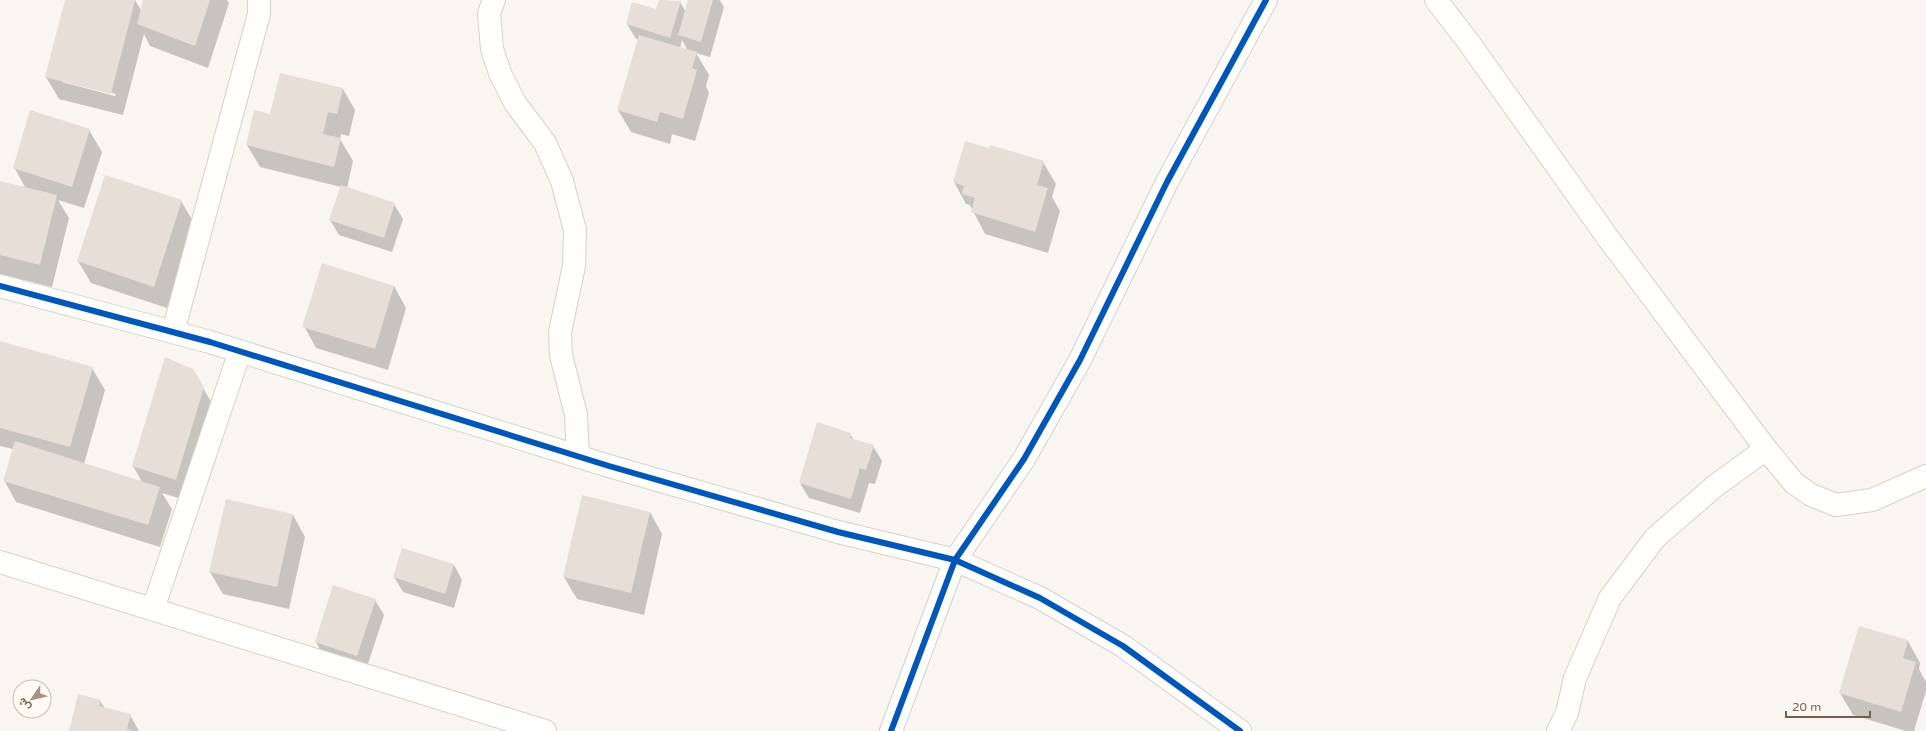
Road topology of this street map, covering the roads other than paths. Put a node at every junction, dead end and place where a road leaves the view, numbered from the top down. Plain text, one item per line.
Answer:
1 (259, 0) edge
2 (494, 0) edge
3 (1266, 0) edge
4 (1436, 0) edge
5 (0, 286) edge
6 (173, 332) junction
7 (240, 351) junction
8 (1766, 449) junction
9 (578, 456) junction
10 (1926, 476) edge
11 (955, 560) junction
12 (0, 562) edge
13 (153, 609) junction
14 (545, 731) edge
15 (891, 731) edge
16 (1240, 731) edge
17 (1558, 731) edge

1 - 6 street
2 - 9 street
3 - 11 street
4 - 8 street
5 - 6 street
6 - 7 street
7 - 9 street
7 - 13 street
8 - 10 street
8 - 17 street
9 - 11 street
11 - 15 street
11 - 16 street
12 - 13 street
13 - 14 street

